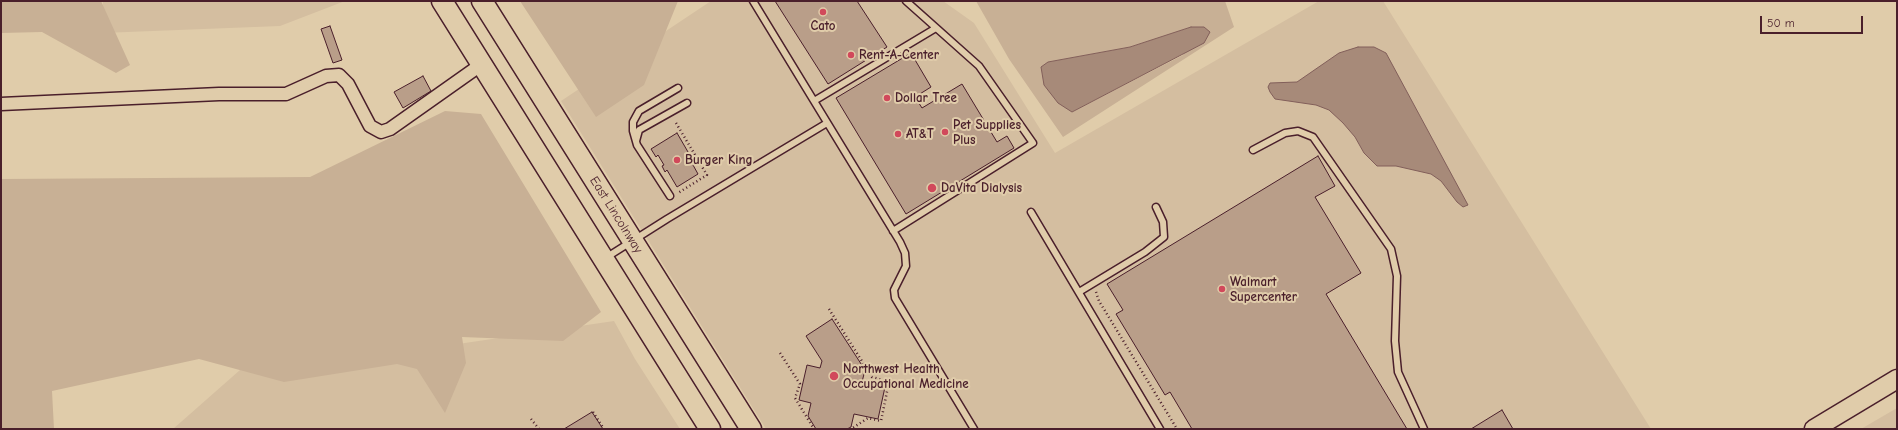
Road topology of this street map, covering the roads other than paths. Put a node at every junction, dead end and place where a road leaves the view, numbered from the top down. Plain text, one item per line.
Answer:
1 (442, 1) edge
2 (482, 1) edge
3 (753, 1) edge
4 (906, 1) edge
5 (936, 28) junction
6 (482, 64) junction
7 (678, 88) dead end
8 (814, 101) junction
9 (4, 102) edge
10 (687, 103) dead end
11 (827, 123) junction
12 (636, 141) junction
13 (1253, 150) dead end
14 (670, 196) dead end
15 (1156, 207) dead end
16 (1031, 212) dead end
17 (893, 231) junction
18 (632, 240) junction
19 (604, 259) junction
20 (1079, 292) junction
21 (1897, 379) edge
22 (710, 429) edge
23 (751, 429) edge
24 (974, 429) edge
25 (1160, 429) edge
26 (1424, 429) edge
27 (1814, 429) edge

1 - 6 main road
2 - 18 main road, East Lincolnway
3 - 8 lane
4 - 5 lane
5 - 8 lane
5 - 17 lane
6 - 9 street
6 - 19 main road
7 - 12 lane
8 - 11 lane
10 - 12 lane
11 - 17 lane
11 - 18 lane
12 - 14 lane
13 - 26 lane
15 - 20 lane
16 - 20 lane
17 - 24 lane
18 - 19 lane
18 - 23 main road, East Lincolnway
19 - 22 main road
20 - 25 lane
21 - 27 street

